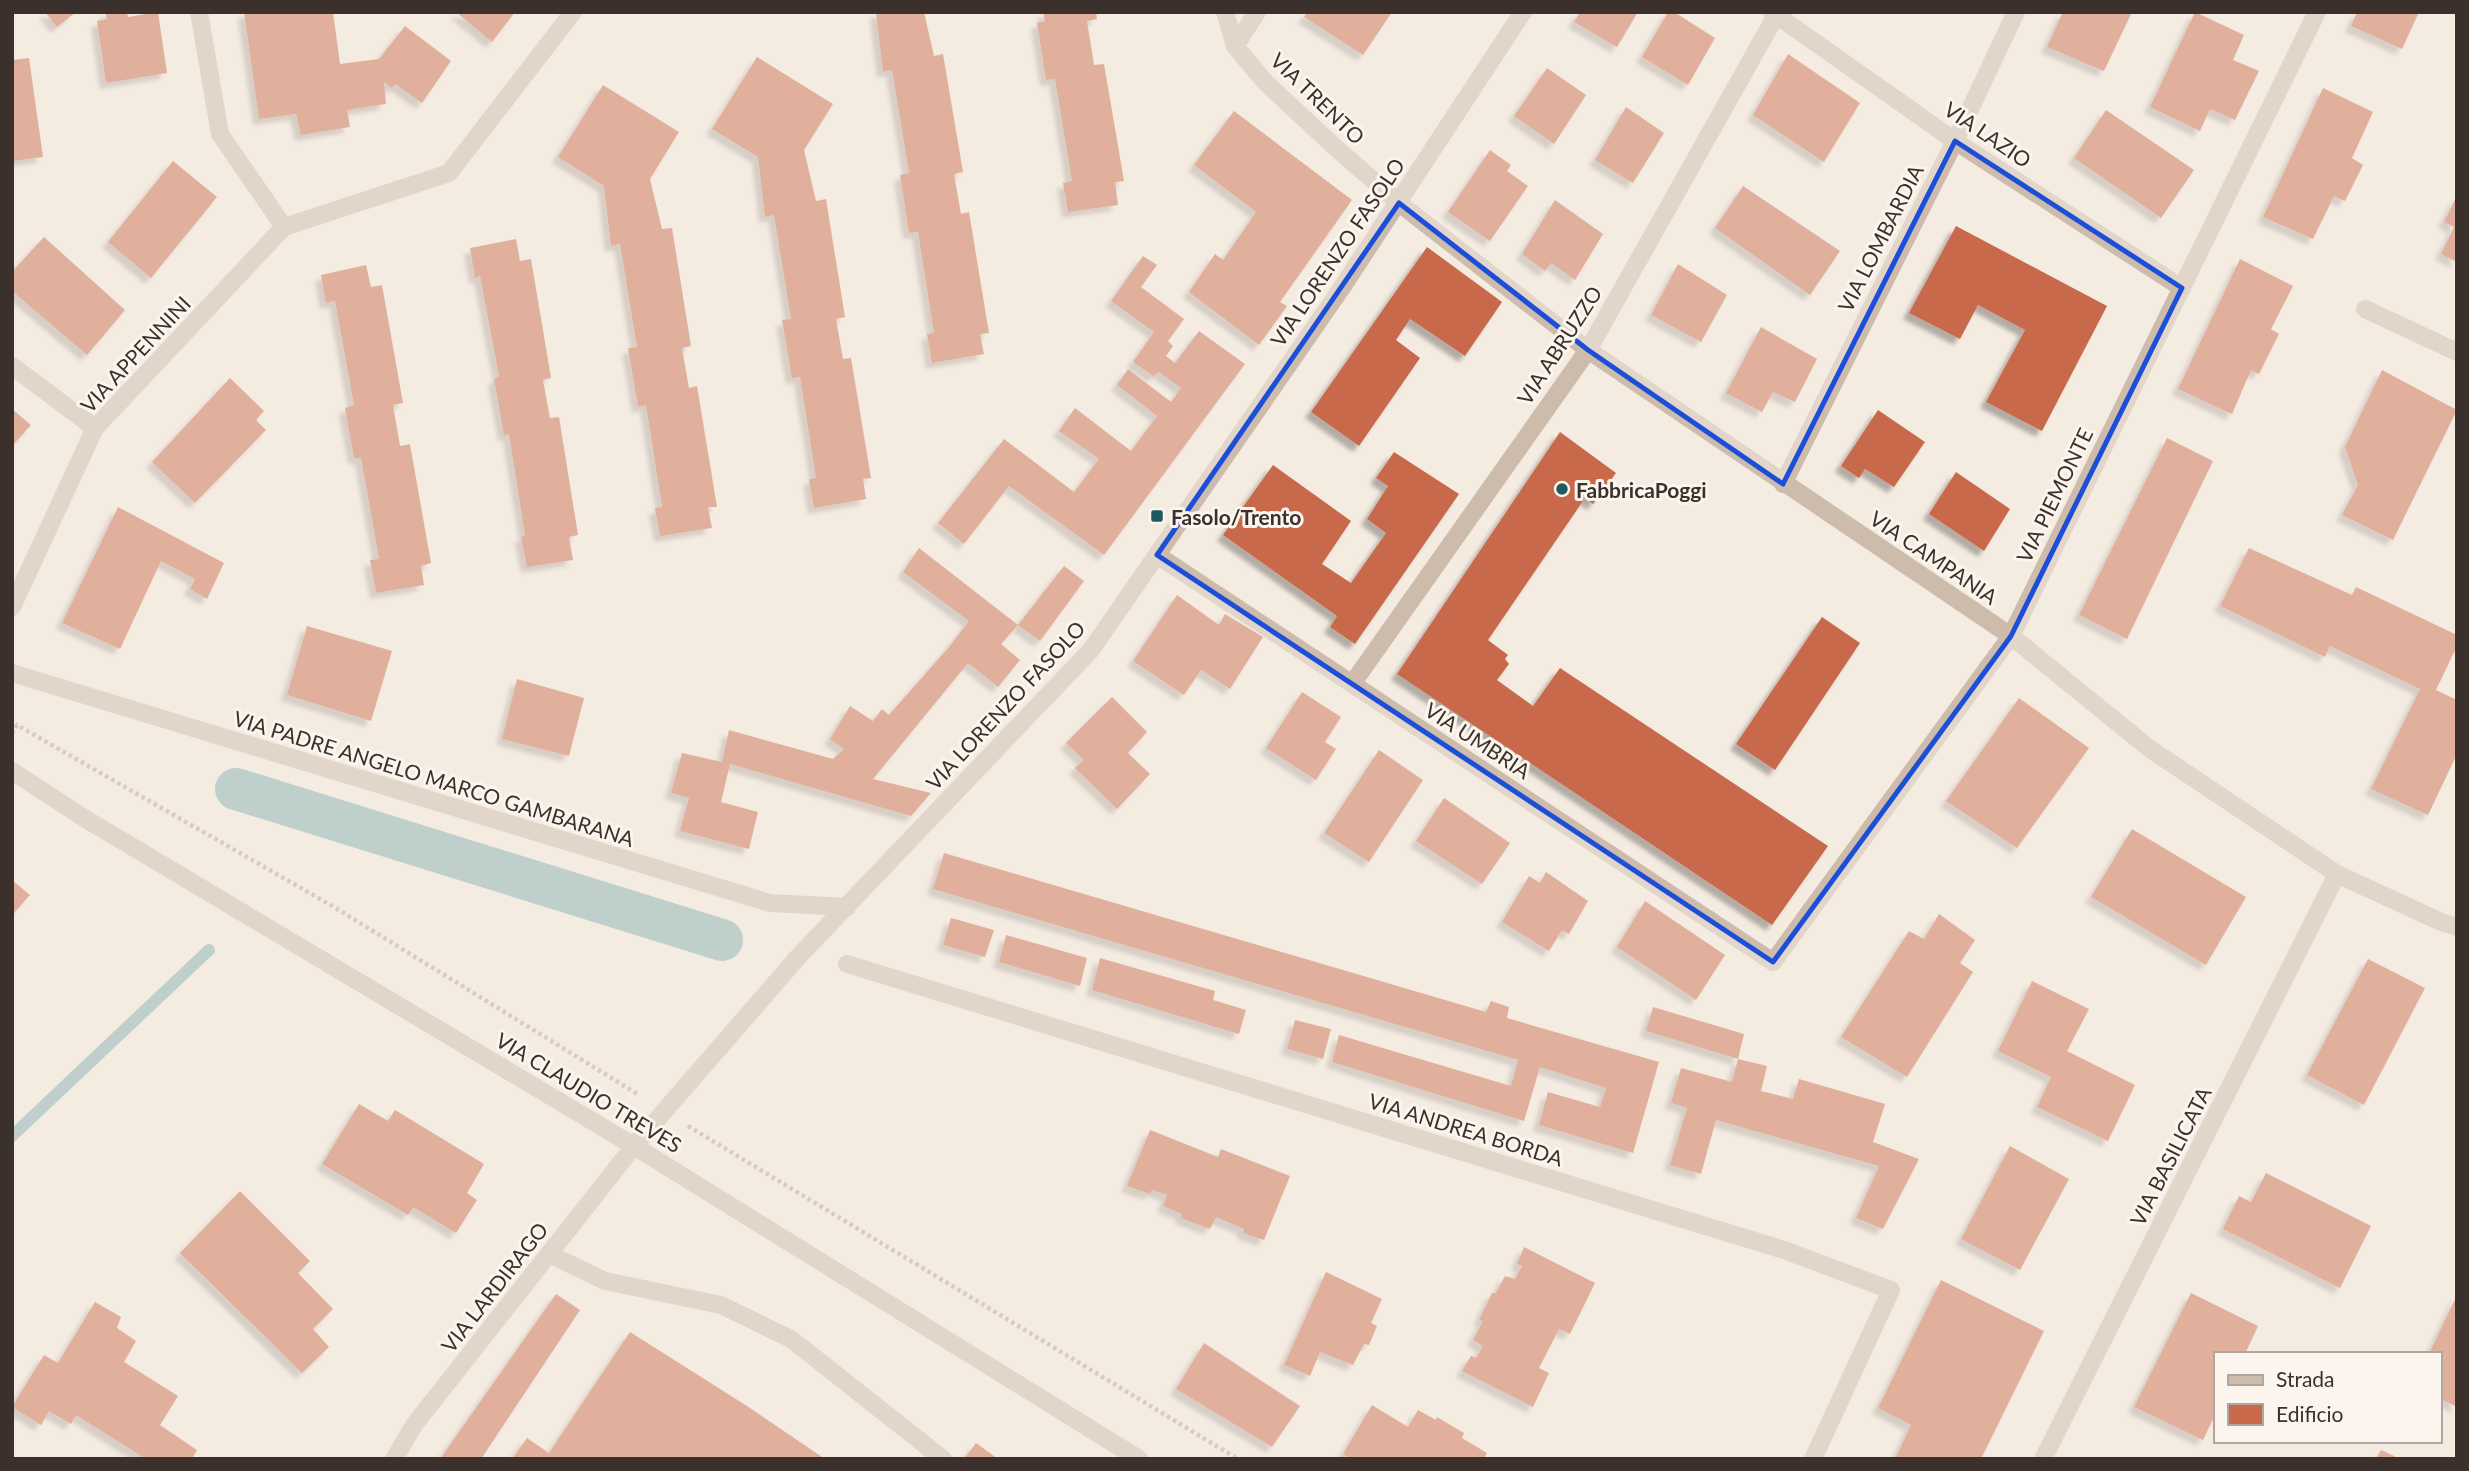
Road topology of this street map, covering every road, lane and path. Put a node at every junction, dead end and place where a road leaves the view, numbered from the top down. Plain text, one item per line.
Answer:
1 (199, 12) edge
2 (573, 12) edge
3 (1225, 12) edge
4 (1257, 12) edge
5 (1523, 12) edge
6 (2016, 12) edge
7 (2317, 12) edge
8 (1775, 13) edge
9 (1235, 46) junction
10 (1955, 141) junction
11 (1399, 203) junction
12 (284, 227) junction
13 (2182, 288) junction
14 (2365, 309) dead end
15 (1588, 350) junction
16 (2457, 352) edge
17 (12, 366) edge
18 (95, 428) junction
19 (1783, 484) junction
20 (1157, 555) junction
21 (12, 607) edge
22 (2011, 636) junction
23 (12, 673) edge
24 (1352, 684) junction
25 (12, 734) edge
26 (12, 771) edge
27 (2337, 874) junction
28 (846, 907) junction
29 (2457, 927) edge
30 (1773, 962) joint
31 (847, 964) dead end
32 (665, 1111) junction
33 (635, 1146) junction
34 (550, 1254) junction
35 (394, 1459) edge
36 (943, 1459) edge
37 (1139, 1459) edge
38 (1238, 1459) edge
39 (1813, 1459) edge
40 (2043, 1459) edge

1 - 12 street
2 - 12 street
3 - 9 street, VIA TRENTO
4 - 9 street
5 - 11 street, VIA LORENZO FASOLO
6 - 10 street, VIA LOMBARDIA
7 - 13 street, VIA PIEMONTE
8 - 10 street, VIA LAZIO
8 - 15 street, VIA ABRUZZO
9 - 11 street, VIA TRENTO
10 - 13 street, VIA LAZIO
10 - 19 street, VIA LOMBARDIA
11 - 15 street, VIA CAMPANIA
11 - 20 street, VIA LORENZO FASOLO
12 - 18 street, VIA APPENNINI
13 - 22 street, VIA PIEMONTE
14 - 16 street
15 - 19 street, VIA CAMPANIA
15 - 24 street, VIA ABRUZZO
17 - 18 street
18 - 21 street, VIA APPENNINI
19 - 22 street, VIA CAMPANIA
20 - 24 street, VIA UMBRIA
20 - 28 street, VIA LORENZO FASOLO
22 - 27 street, VIA CAMPANIA
22 - 30 street, VIA PIEMONTE
23 - 28 street, VIA PADRE ANGELO MARCO GAMBARANA
24 - 30 street, VIA UMBRIA
25 - 32 path
26 - 33 street, VIA CLAUDIO TREVES
27 - 29 street, VIA CAMPANIA
27 - 40 street, VIA BASILICATA
28 - 32 street, VIA LORENZO FASOLO
31 - 39 street, VIA ANDREA BORDA
32 - 33 street, VIA LORENZO FASOLO
32 - 38 path
33 - 34 street, VIA LARDIRAGO
33 - 37 street, VIA CLAUDIO TREVES
34 - 35 street, VIA LARDIRAGO
34 - 36 street

